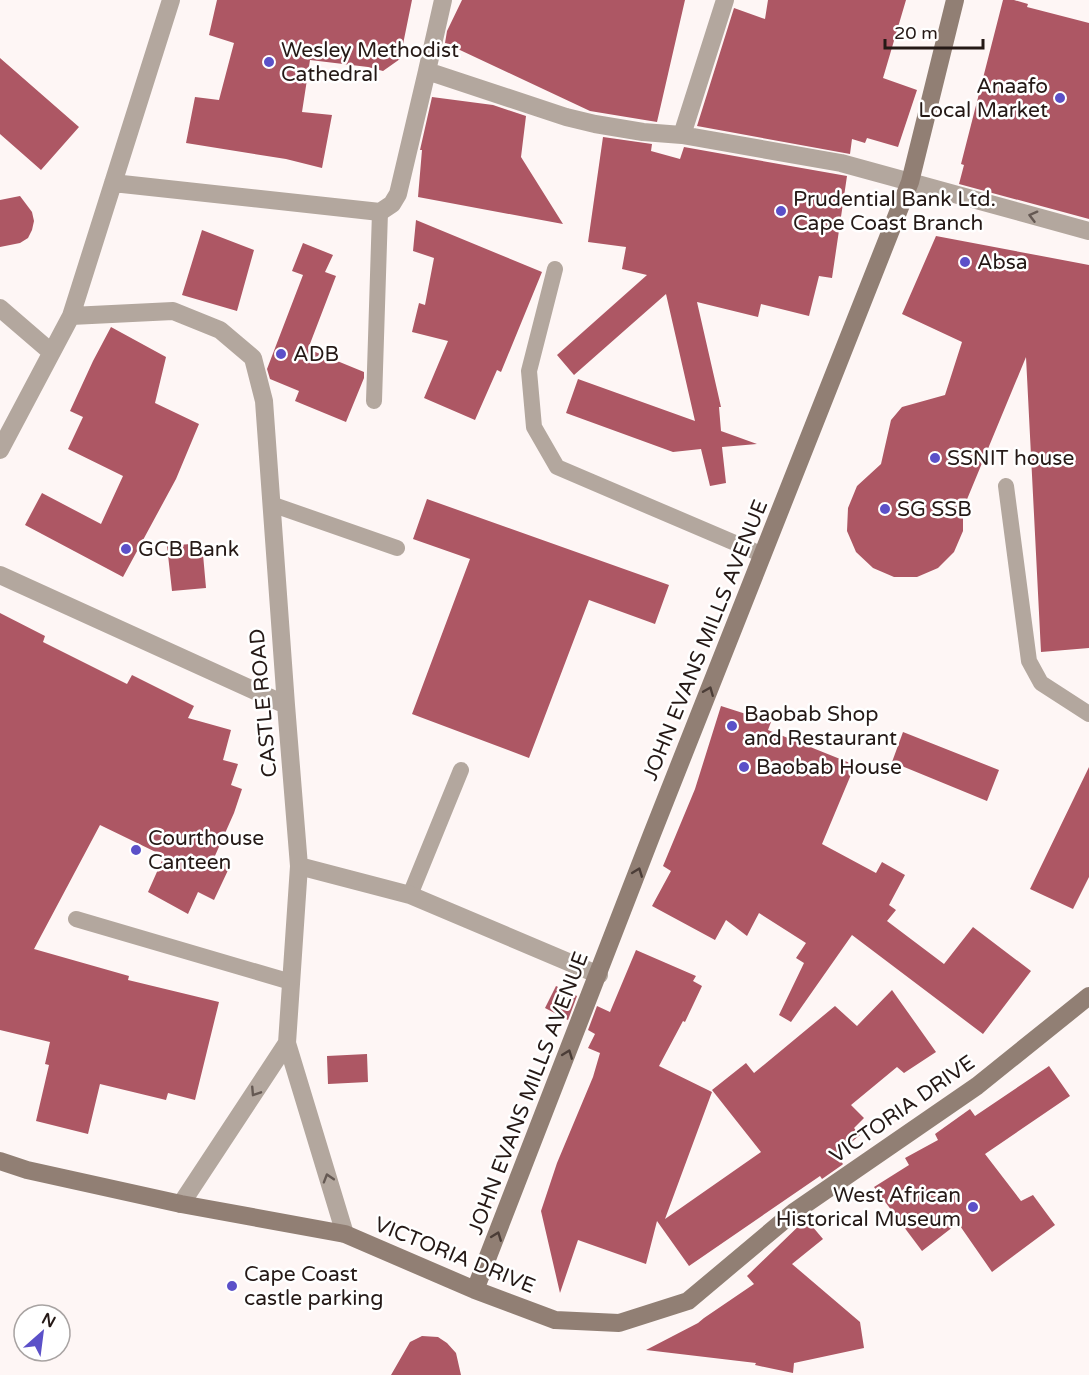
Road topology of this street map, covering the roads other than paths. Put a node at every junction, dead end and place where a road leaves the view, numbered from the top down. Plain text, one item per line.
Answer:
1 (171, 0) edge
2 (443, 0) edge
3 (725, 0) edge
4 (955, 0) edge
5 (427, 70) junction
6 (682, 135) junction
7 (910, 182) junction
8 (113, 183) junction
9 (380, 212) junction
10 (1089, 231) edge
11 (555, 269) dead end
12 (0, 308) edge
13 (71, 316) junction
14 (51, 352) junction
15 (374, 401) dead end
16 (0, 450) edge
17 (1006, 486) dead end
18 (271, 504) junction
19 (397, 548) dead end
20 (763, 555) junction
21 (0, 575) edge
22 (286, 705) junction
23 (1089, 714) edge
24 (461, 770) dead end
25 (299, 866) junction
26 (410, 895) junction
27 (76, 919) dead end
28 (598, 975) junction
29 (291, 982) junction
30 (1089, 996) edge
31 (287, 1043) junction
32 (0, 1161) edge
33 (181, 1204) junction
34 (345, 1234) junction
35 (475, 1290) junction

1 - 8 street
2 - 5 street
3 - 6 street
4 - 7 street, JOHN EVANS MILLS AVENUE
5 - 6 street
5 - 9 street
6 - 7 street
10 -> 7 street
7 - 20 street, JOHN EVANS MILLS AVENUE
8 - 9 street
8 - 13 street
9 - 15 lane
11 - 20 lane
12 - 14 street
13 - 14 street
13 - 18 street, CASTLE ROAD
14 - 16 street
17 - 23 lane
18 - 19 lane
18 - 22 street, CASTLE ROAD
28 -> 20 street, JOHN EVANS MILLS AVENUE
21 - 22 street
22 - 25 street, CASTLE ROAD
24 - 26 lane
25 - 26 street
25 - 29 street, CASTLE ROAD
26 - 28 street
27 - 29 lane
35 -> 28 street, JOHN EVANS MILLS AVENUE
29 - 31 street, CASTLE ROAD
30 - 35 street, VICTORIA DRIVE
31 -> 33 street
34 -> 31 street, CASTLE ROAD
32 - 33 street, VICTORIA DRIVE
33 - 34 street, VICTORIA DRIVE
34 - 35 street, VICTORIA DRIVE

